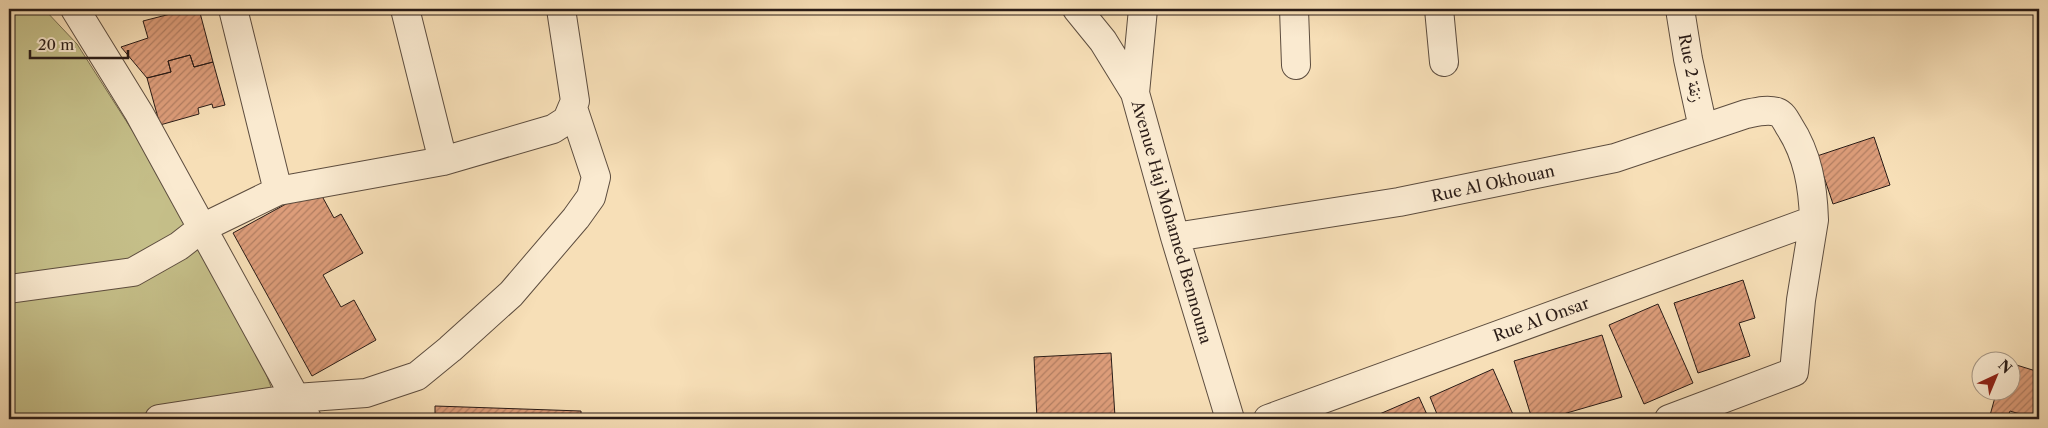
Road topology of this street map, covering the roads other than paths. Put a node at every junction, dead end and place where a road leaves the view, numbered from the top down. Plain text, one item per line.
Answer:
1 (75, 9) edge
2 (233, 9) edge
3 (404, 9) edge
4 (561, 9) edge
5 (1078, 9) edge
6 (1143, 9) edge
7 (1294, 9) edge
8 (1439, 9) edge
9 (1680, 9) edge
10 (1444, 62) dead end
11 (1296, 65) dead end
12 (1136, 94) junction
13 (573, 108) junction
14 (1703, 128) junction
15 (444, 161) junction
16 (278, 191) junction
17 (1814, 220) junction
18 (202, 228) junction
19 (1174, 237) junction
20 (9, 288) edge
21 (302, 409) edge
22 (159, 419) edge
23 (1230, 419) edge
24 (1268, 419) edge
25 (1669, 419) edge

1 - 18 street
2 - 16 street
3 - 15 street
4 - 13 street
5 - 12 street, Avenue Haj Mohamed Bennouna
6 - 12 street
7 - 11 street
8 - 10 street
9 - 14 street, Rue 2 زنقة
12 - 19 street, Avenue Haj Mohamed Bennouna
13 - 15 street
13 - 21 street
14 - 17 street, Rue Al Okhouan
14 - 19 street, Rue Al Okhouan
15 - 16 street
16 - 18 street
17 - 24 street, Rue Al Onsar
17 - 25 street, Rue Al Okhouan
18 - 20 street
18 - 21 street
19 - 23 street, Avenue Haj Mohamed Bennouna
21 - 22 street

